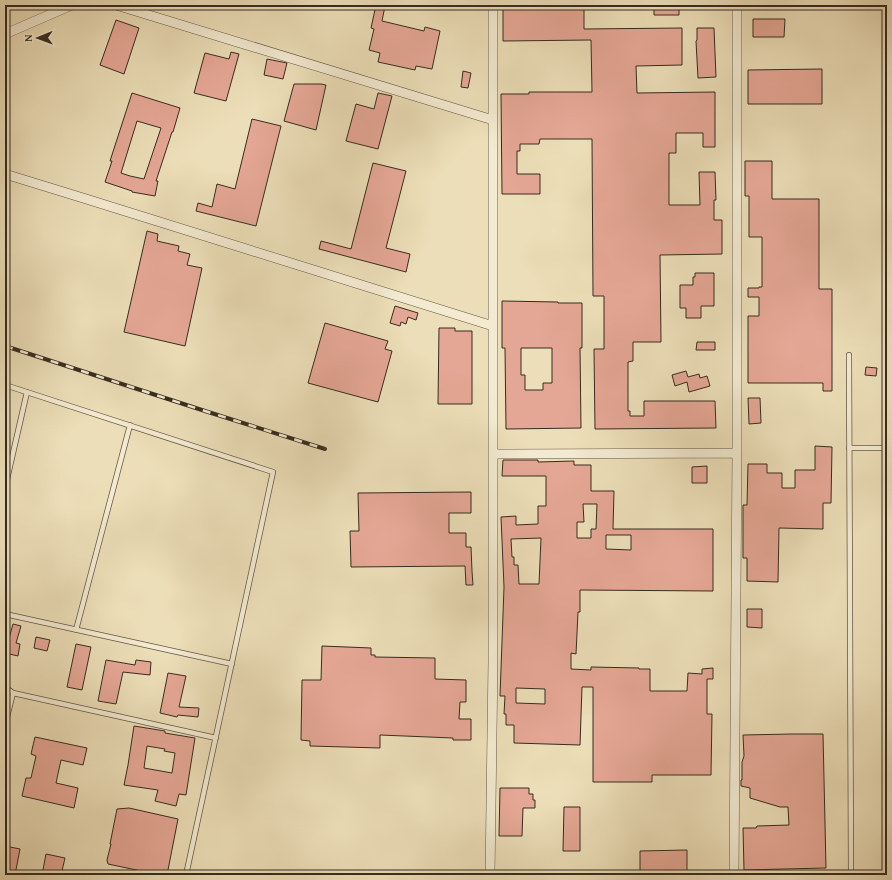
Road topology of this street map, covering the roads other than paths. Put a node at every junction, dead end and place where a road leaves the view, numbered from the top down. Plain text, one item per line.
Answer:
1 (72, 5) edge
2 (116, 5) edge
3 (493, 5) edge
4 (737, 5) edge
5 (5, 34) edge
6 (493, 120) junction
7 (5, 174) edge
8 (493, 326) junction
9 (849, 355) dead end
10 (5, 384) edge
11 (27, 392) junction
12 (130, 425) junction
13 (849, 448) junction
14 (887, 448) edge
15 (737, 453) junction
16 (493, 454) junction
17 (5, 488) edge
18 (5, 614) edge
19 (76, 630) junction
20 (232, 664) junction
21 (5, 687) edge
22 (13, 693) junction
23 (5, 725) edge
24 (216, 738) junction
25 (186, 875) edge
26 (490, 875) edge
27 (734, 875) edge
28 (851, 875) edge

1 - 5 street
2 - 6 street
3 - 6 street
4 - 15 street
6 - 8 street
7 - 8 street
8 - 16 street
9 - 13 lane
10 - 11 lane
11 - 12 lane
11 - 17 lane
12 - 19 lane
12 - 20 lane
13 - 14 lane
13 - 28 lane
15 - 16 street
15 - 27 street
16 - 26 street
18 - 19 lane
19 - 20 lane
20 - 24 lane
21 - 22 lane
22 - 23 lane
22 - 24 lane
24 - 25 lane

